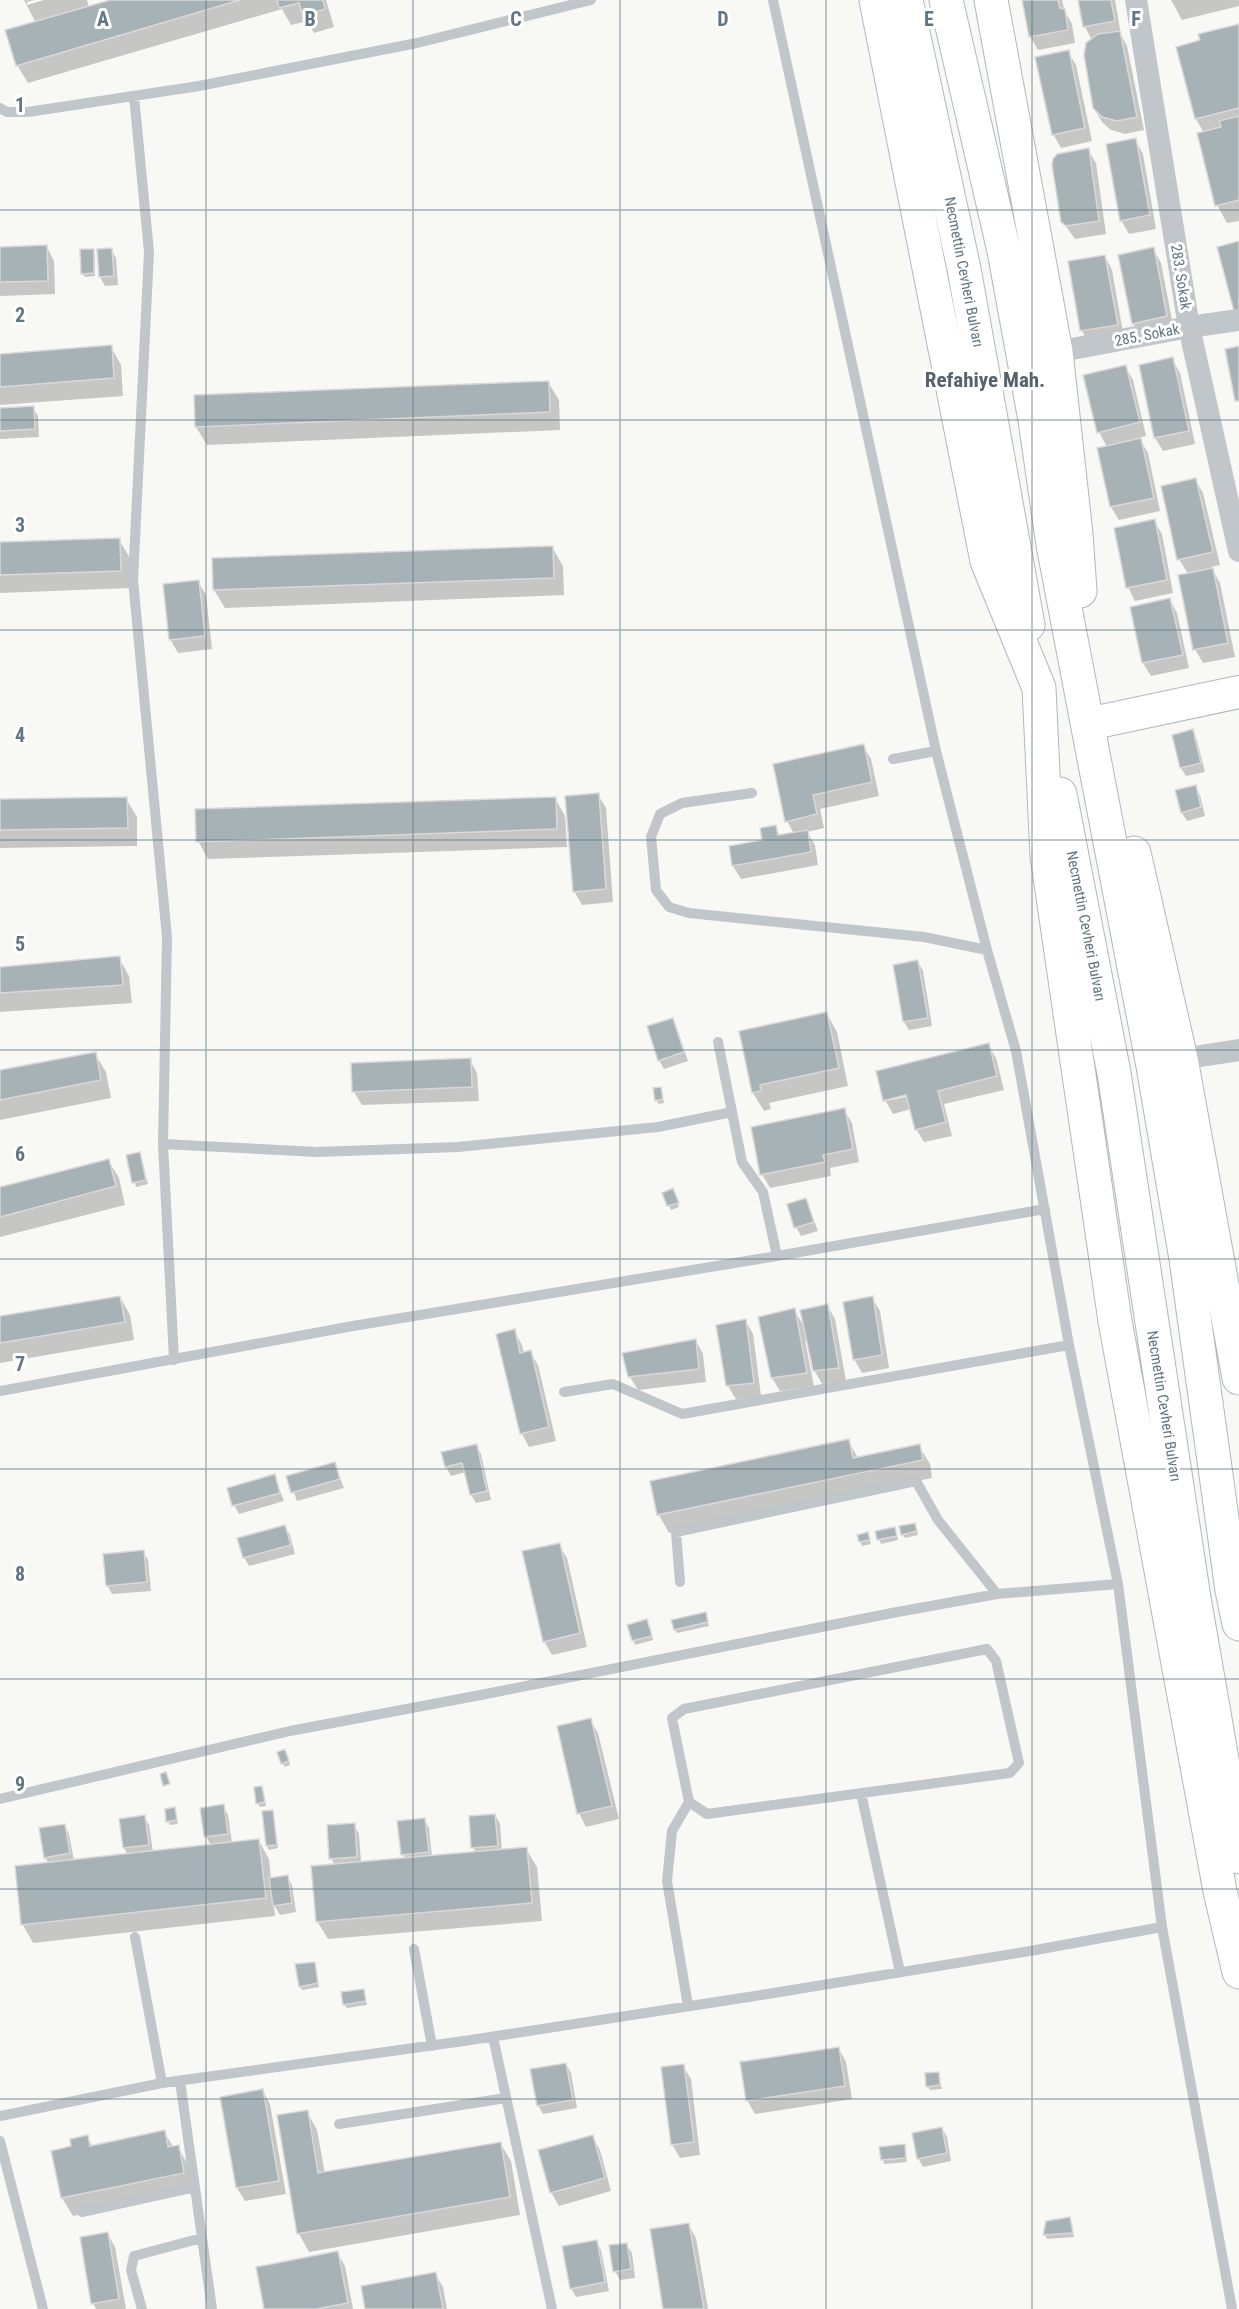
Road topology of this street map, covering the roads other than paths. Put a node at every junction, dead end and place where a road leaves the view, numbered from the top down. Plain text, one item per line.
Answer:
1 (591, 0) edge
2 (773, 0) edge
3 (876, 0) edge
4 (906, 0) edge
5 (946, 0) edge
6 (991, 0) edge
7 (1136, 0) edge
8 (134, 96) junction
9 (0, 108) edge
10 (1239, 320) edge
11 (1189, 327) junction
12 (1056, 352) junction
13 (1239, 551) edge
14 (1039, 688) junction
15 (1239, 692) edge
16 (1088, 724) junction
17 (936, 751) junction
18 (893, 759) dead end
19 (752, 793) dead end
20 (987, 950) junction
21 (718, 1042) dead end
22 (1239, 1050) edge
23 (1181, 1059) junction
24 (732, 1112) junction
25 (164, 1144) junction
26 (1045, 1209) junction
27 (777, 1256) junction
28 (1069, 1345) junction
29 (174, 1360) junction
30 (1239, 1378) edge
31 (0, 1391) edge
32 (564, 1392) dead end
33 (680, 1582) dead end
34 (1118, 1584) junction
35 (997, 1594) junction
36 (1239, 1624) edge
37 (861, 1793) junction
38 (0, 1800) edge
39 (689, 1802) junction
40 (1239, 1857) edge
41 (1220, 1891) junction
42 (1239, 1918) edge
43 (1162, 1927) junction
44 (135, 1937) dead end
45 (414, 1949) dead end
46 (900, 1972) junction
47 (1239, 1972) edge
48 (688, 2006) junction
49 (493, 2037) junction
50 (432, 2046) junction
51 (180, 2081) junction
52 (162, 2083) junction
53 (506, 2098) junction
54 (0, 2116) edge
55 (339, 2124) dead end
56 (0, 2141) edge
57 (195, 2187) junction
58 (82, 2212) dead end
59 (202, 2238) junction
60 (43, 2309) edge
61 (142, 2309) edge
62 (212, 2309) edge
63 (552, 2309) edge
64 (1232, 2309) edge

1 - 8 lane
2 - 17 lane
3 - 14 main road
4 - 14 main road, Necmettin Cevheri Bulvarı
5 - 16 main road
6 - 12 main road
7 - 11 street, 283. Sokak
8 - 9 lane
8 - 25 lane
10 - 11 street, 285. Sokak
11 - 12 street, 285. Sokak
11 - 13 street, 283. Sokak
12 - 16 main road
14 - 40 main road, Necmettin Cevheri Bulvarı
14 - 41 main road
15 - 16 main road
16 - 23 main road
16 - 36 main road
17 - 18 lane
17 - 20 lane
19 - 20 lane
20 - 26 lane
21 - 24 lane
22 - 23 street
23 - 30 main road
24 - 25 lane
24 - 27 lane
25 - 29 lane
26 - 27 lane
26 - 28 lane
27 - 29 lane
28 - 32 lane
28 - 34 lane
29 - 31 lane
33 - 35 lane
34 - 35 lane
34 - 43 lane
35 - 38 lane
37 - 39 lane
37 - 39 lane
37 - 46 lane
39 - 48 lane
41 - 42 main road
41 - 47 main road
43 - 46 lane
43 - 64 lane
44 - 52 lane
45 - 50 lane
46 - 48 lane
48 - 49 lane
49 - 50 lane
49 - 53 lane
50 - 51 lane
51 - 52 lane
51 - 57 lane
52 - 54 lane
53 - 55 lane
53 - 63 lane
56 - 60 lane
57 - 58 lane
57 - 59 lane
59 - 61 lane
59 - 62 lane

